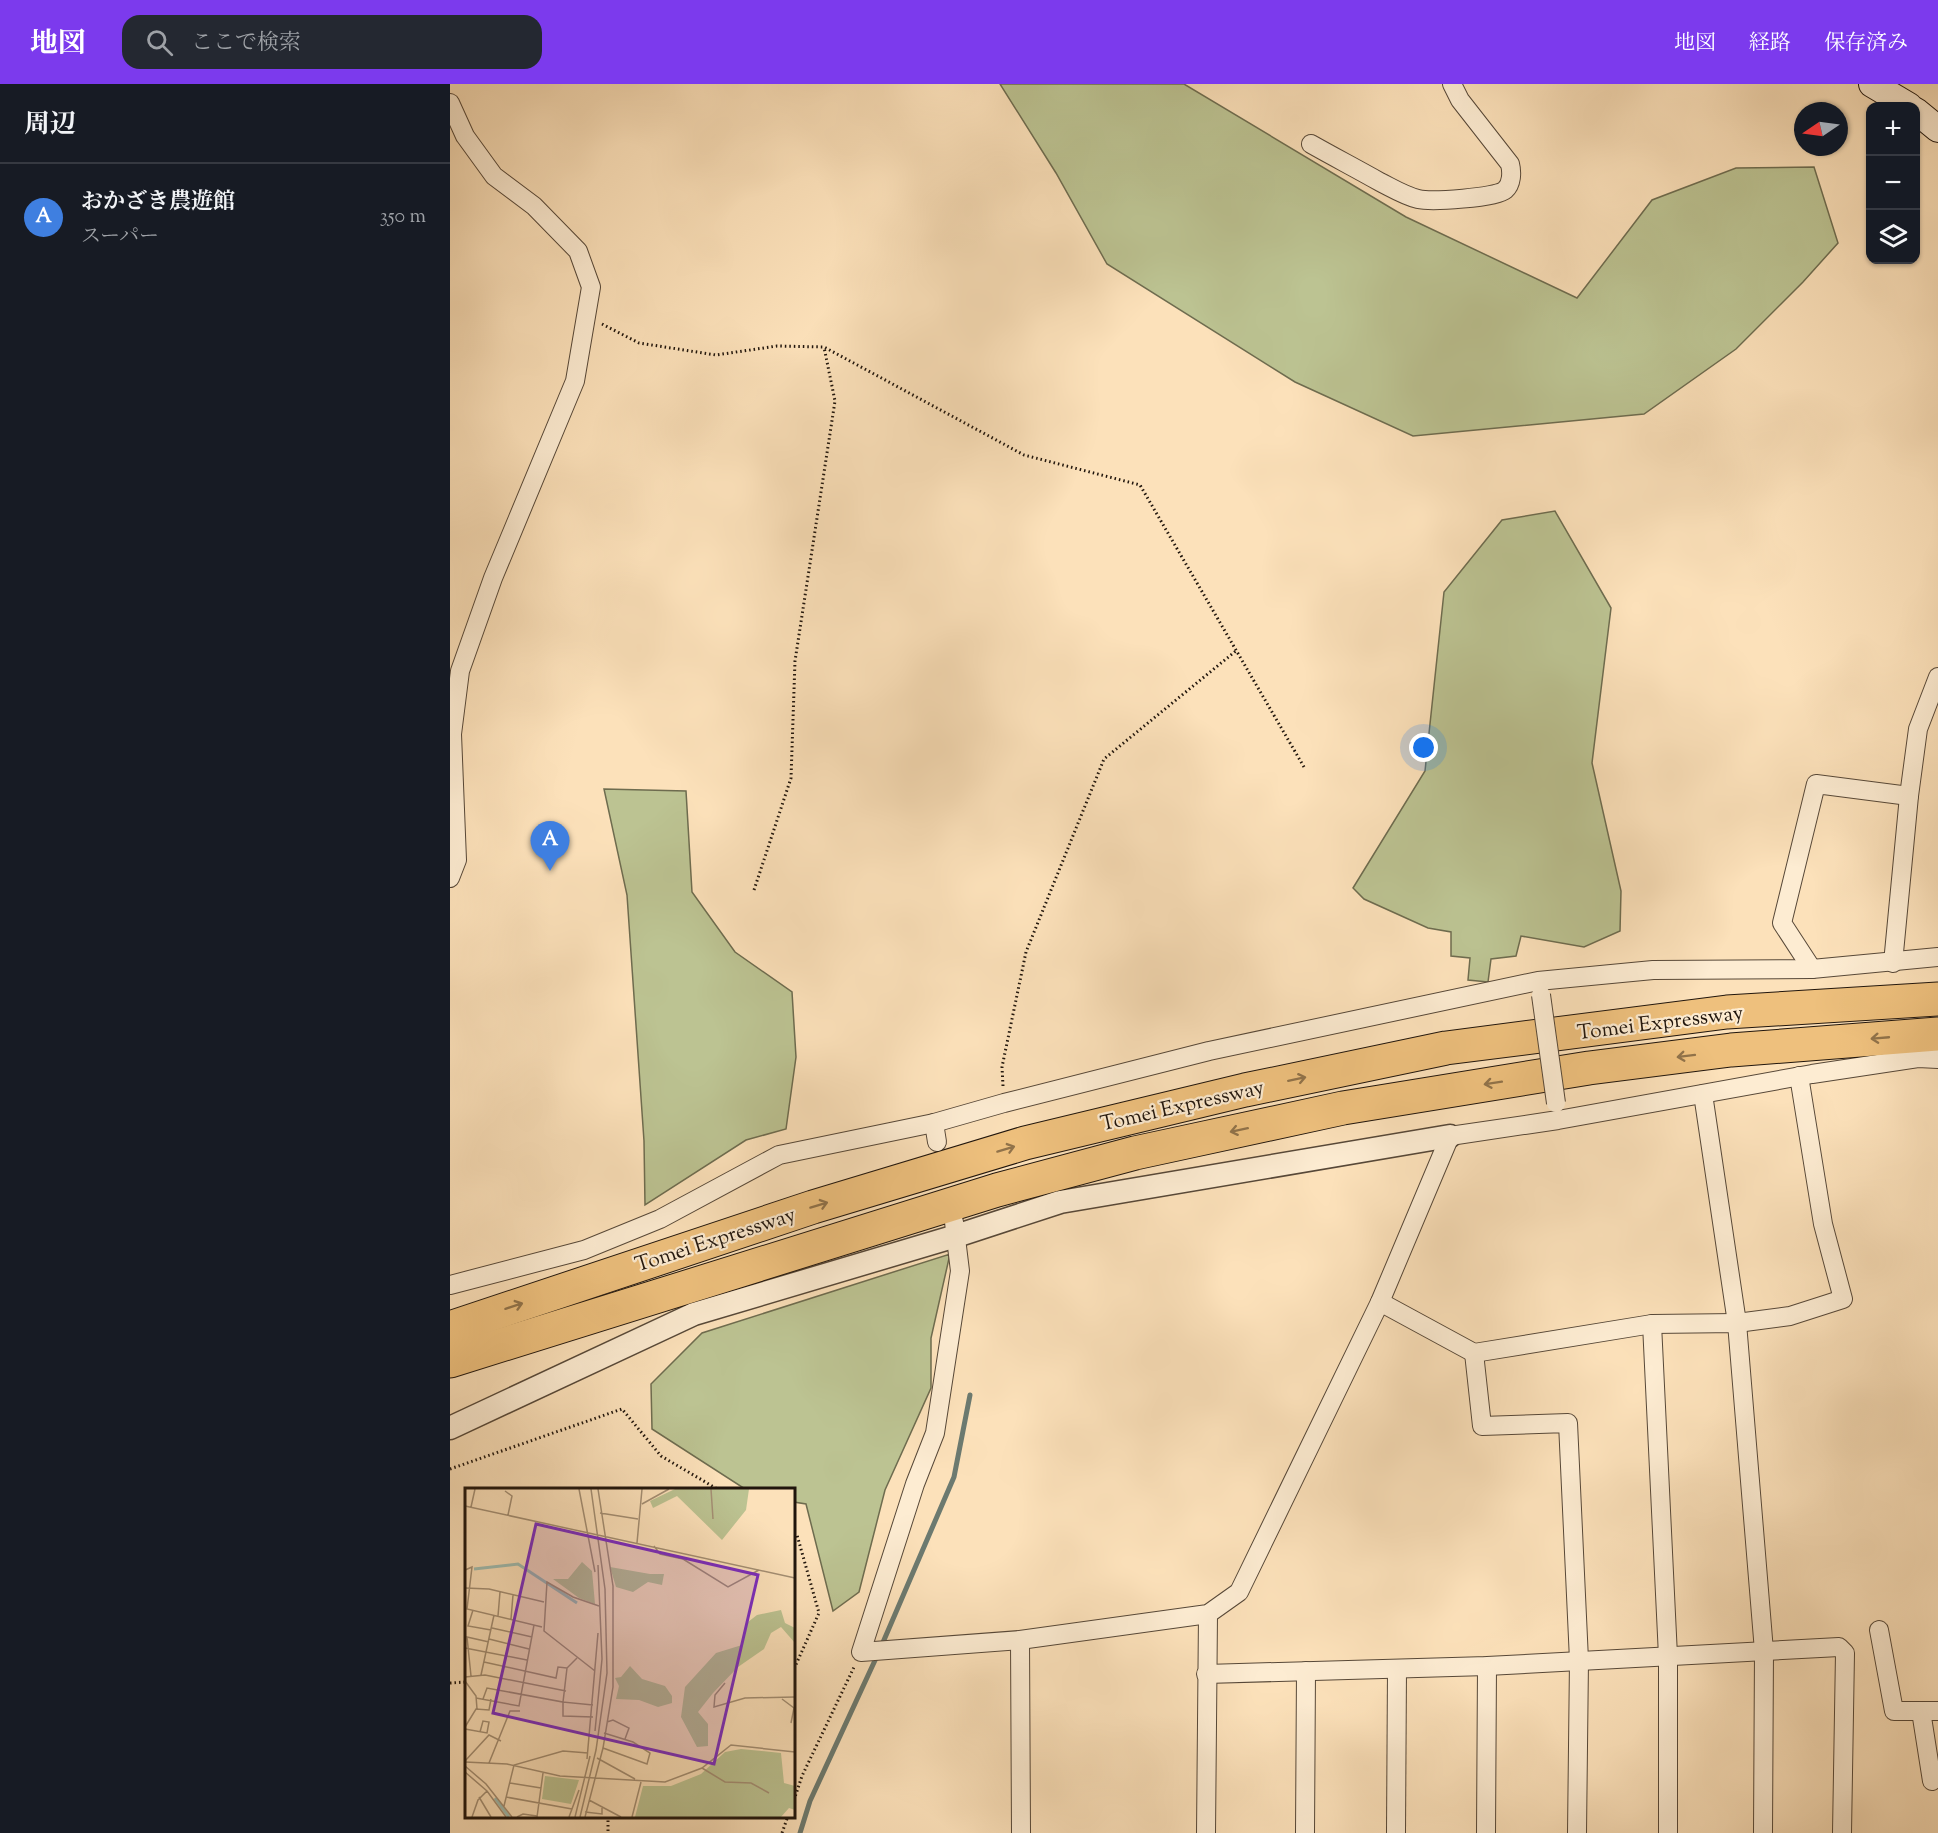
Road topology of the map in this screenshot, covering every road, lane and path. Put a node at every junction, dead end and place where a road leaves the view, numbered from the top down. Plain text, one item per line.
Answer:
1 (1452, 84) edge
2 (1872, 84) edge
3 (1902, 102) edge
4 (450, 103) edge
5 (1920, 114) edge
6 (1938, 129) edge
7 (1311, 144) dead end
8 (587, 316) junction
9 (824, 347) junction
10 (1237, 650) junction
11 (1938, 677) edge
12 (1304, 767) dead end
13 (1909, 796) junction
14 (450, 878) edge
15 (754, 890) dead end
16 (1938, 957) edge
17 (1893, 963) junction
18 (1812, 969) junction
19 (1539, 988) junction
20 (1938, 999) edge
21 (1938, 1034) edge
22 (1938, 1059) edge
23 (1799, 1076) junction
24 (1703, 1094) junction
25 (1004, 1103) junction
26 (1557, 1111) junction
27 (934, 1123) junction
28 (1449, 1136) junction
29 (937, 1142) dead end
30 (955, 1229) junction
31 (450, 1285) edge
32 (1380, 1302) junction
33 (1737, 1323) junction
34 (1652, 1324) junction
35 (456, 1342) edge
36 (1474, 1353) junction
37 (450, 1428) edge
38 (450, 1469) edge
39 (716, 1488) edge
40 (795, 1534) edge
41 (1208, 1614) junction
42 (1879, 1630) dead end
43 (1020, 1640) junction
44 (1764, 1651) junction
45 (861, 1652) junction
46 (1668, 1656) junction
47 (1579, 1660) junction
48 (1487, 1666) junction
49 (795, 1667) edge
50 (1397, 1669) junction
51 (1306, 1671) junction
52 (1206, 1674) junction
53 (465, 1682) edge
54 (450, 1683) edge
55 (1930, 1711) edge
56 (1932, 1781) dead end
57 (795, 1797) edge
58 (787, 1818) edge
59 (782, 1833) edge
60 (1021, 1833) edge
61 (1206, 1833) edge
62 (1305, 1833) edge
63 (1396, 1833) edge
64 (1486, 1833) edge
65 (1577, 1833) edge
66 (1668, 1833) edge
67 (1763, 1833) edge
68 (1842, 1833) edge

1 - 7 street
2 - 3 main road
4 - 8 street
5 - 6 main road
8 - 9 path
8 - 14 street
9 - 10 path
9 - 15 path
10 - 12 path
10 - 25 path
11 - 13 street
13 - 17 street
13 - 18 street
16 - 17 street
17 - 18 street
18 - 19 street
19 - 25 street
19 - 26 street, bridge
35 -> 20 highway, Tomei Expressway
21 -> 35 highway, Tomei Expressway
22 - 23 street
23 - 24 street
23 - 33 street
24 - 26 street
24 - 33 street
25 - 27 street
26 - 28 street
27 - 29 street
27 - 31 street
28 - 30 street
28 - 32 street
30 - 37 street
30 - 45 street
32 - 36 street
32 - 41 street
33 - 34 street
33 - 44 street
34 - 36 street
34 - 46 street
36 - 47 street
38 - 39 path
40 - 49 path
41 - 43 street
41 - 52 street
42 - 55 street
43 - 45 street
43 - 60 street
44 - 46 street
44 - 67 street
44 - 68 street
45 - 57 path
46 - 47 street
46 - 66 street
47 - 48 street
47 - 65 street
48 - 50 street
48 - 64 street
50 - 51 street
50 - 63 street
51 - 52 street
51 - 62 street
52 - 61 street
53 - 54 path
55 - 56 street
58 - 59 path

